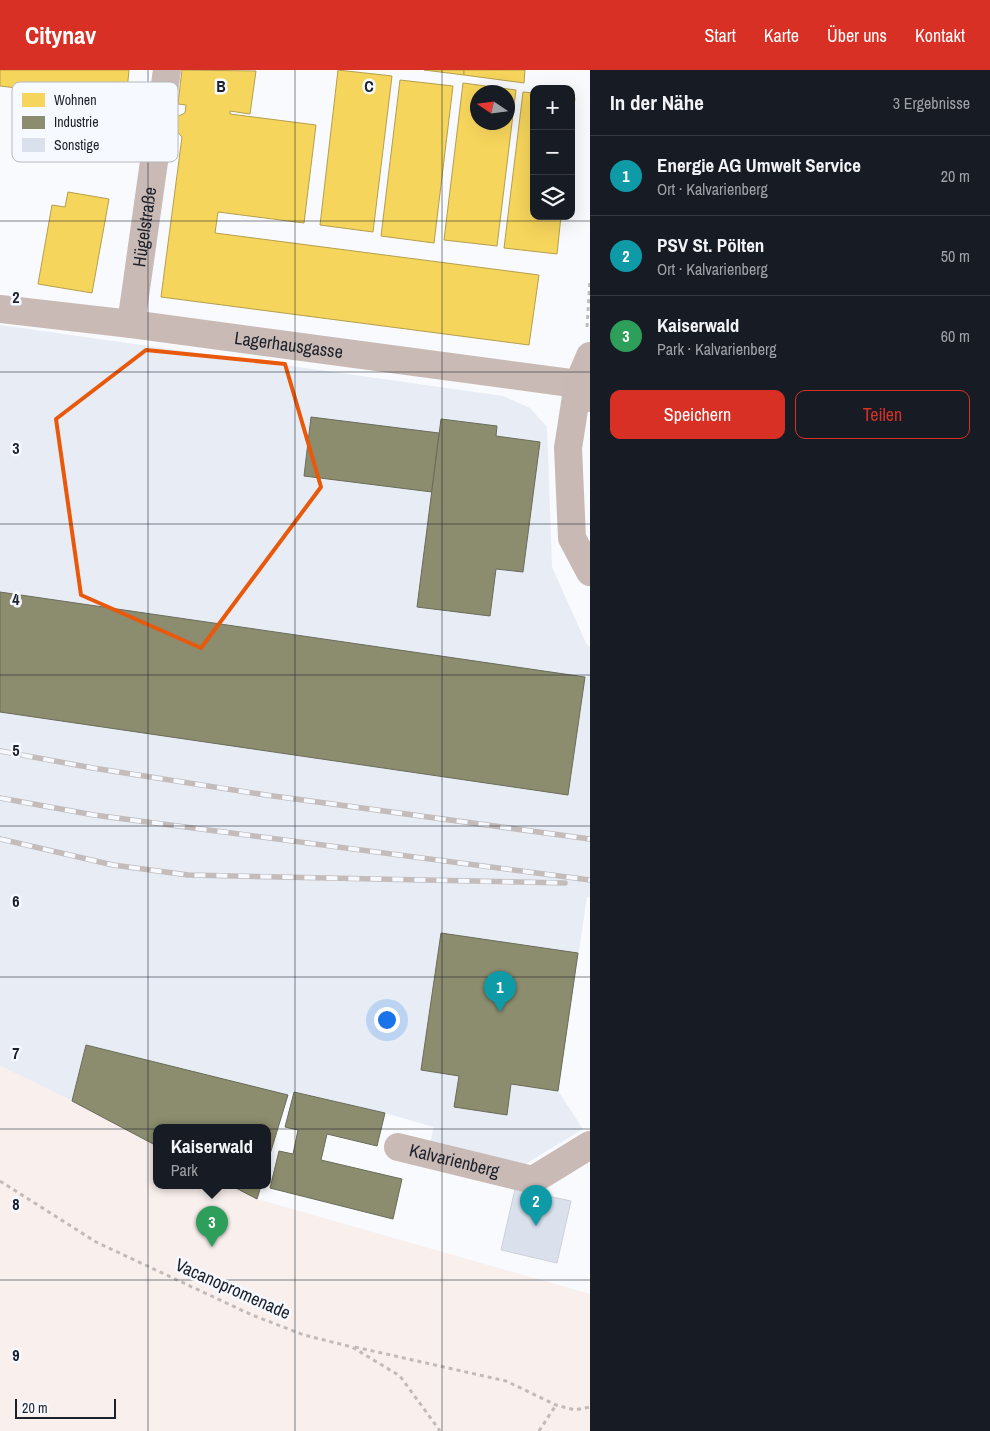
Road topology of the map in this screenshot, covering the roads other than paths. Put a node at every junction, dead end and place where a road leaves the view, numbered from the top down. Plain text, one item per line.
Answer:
1 (154, 162) edge
2 (0, 309) edge
3 (130, 324) junction
4 (590, 356) edge
5 (584, 391) edge
6 (590, 572) edge
7 (590, 1145) edge
8 (398, 1147) dead end

1 - 3 street, Hügelstraße
2 - 3 street, Lagerhausgasse
3 - 5 street, Lagerhausgasse
4 - 5 street
5 - 6 street
7 - 8 street, Kalvarienberg

